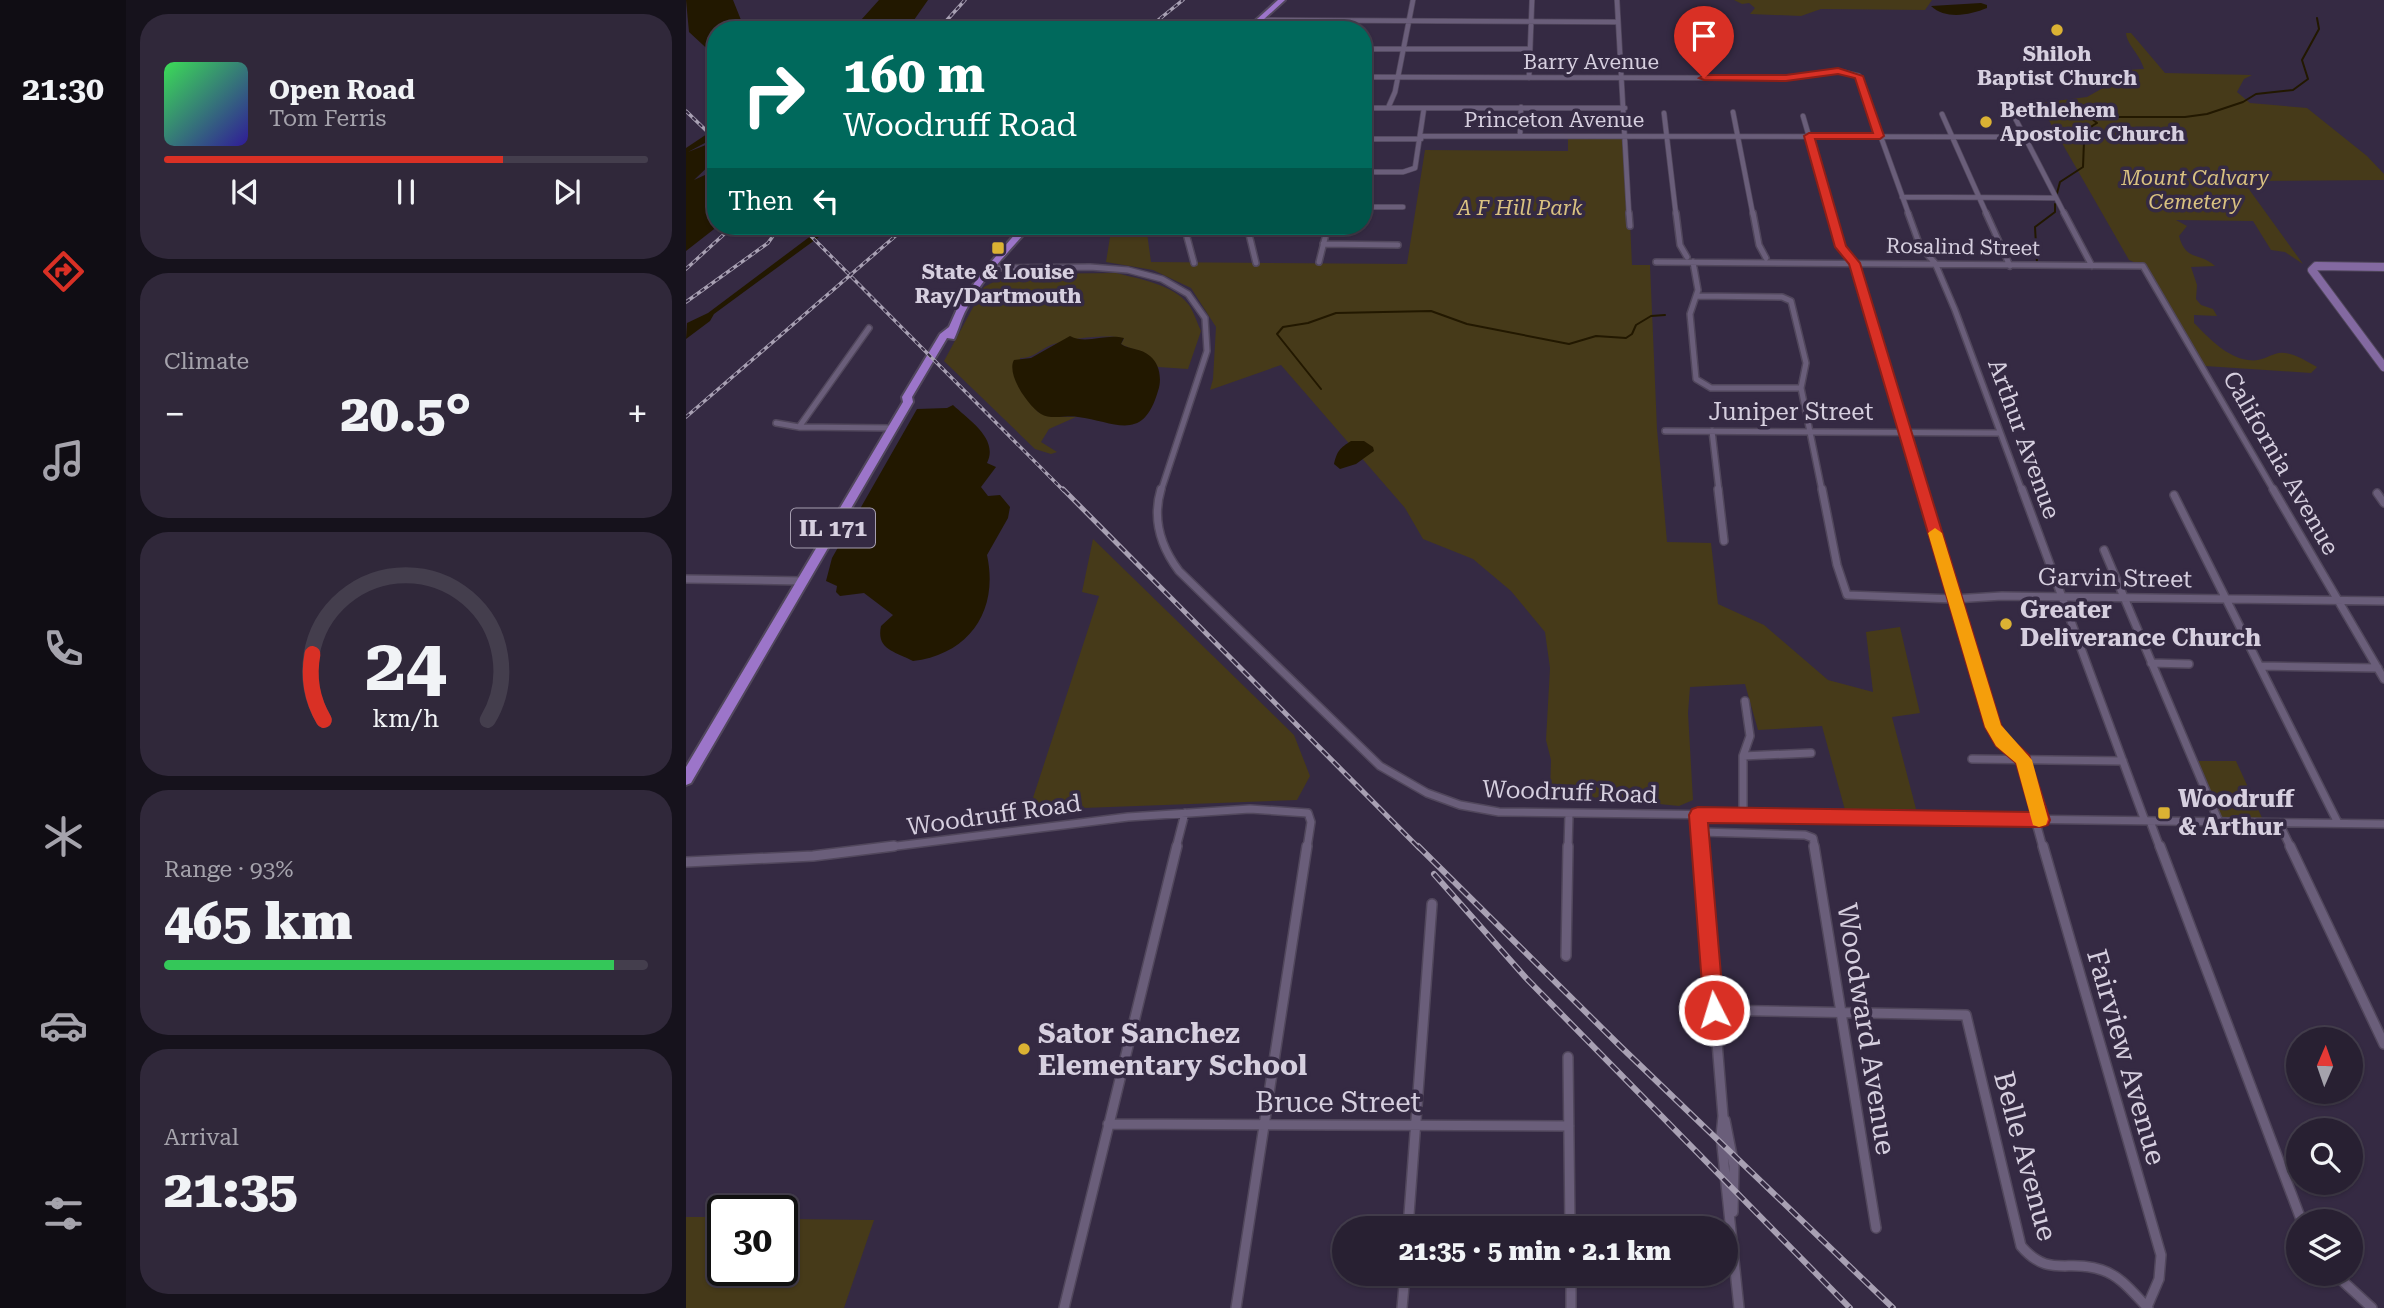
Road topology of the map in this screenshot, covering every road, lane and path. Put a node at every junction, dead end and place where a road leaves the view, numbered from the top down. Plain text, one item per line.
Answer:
1 (1282, 0) edge
2 (1413, 0) edge
3 (1532, 0) edge
4 (1617, 0) edge
5 (1259, 20) joint
6 (1264, 21) edge
7 (1372, 22) edge
8 (1408, 22) junction
9 (1531, 22) junction
10 (1618, 22) junction
11 (1372, 48) edge
12 (1402, 48) junction
13 (1529, 49) junction
14 (1859, 76) joint
15 (1372, 77) edge
16 (1398, 77) junction
17 (1529, 78) junction
18 (1622, 78) junction
19 (1521, 107) junction
20 (1372, 108) edge
21 (1388, 108) junction
22 (1424, 108) junction
23 (1625, 108) junction
24 (1733, 112) dead end
25 (1664, 113) dead end
26 (1942, 114) dead end
27 (2013, 114) dead end
28 (1802, 116) dead end
29 (1520, 136) junction
30 (1627, 136) junction
31 (1665, 136) junction
32 (1738, 136) junction
33 (1809, 136) junction
34 (1880, 136) junction
35 (1421, 137) junction
36 (1952, 137) junction
37 (2024, 137) junction
38 (1372, 139) edge
39 (1372, 172) edge
40 (1902, 197) junction
41 (1980, 198) junction
42 (2055, 198) junction
43 (1372, 207) edge
44 (1403, 207) dead end
45 (1630, 226) dead end
46 (1019, 235) edge
47 (1186, 235) edge
48 (1249, 235) edge
49 (1326, 235) edge
50 (1323, 244) junction
51 (1398, 245) dead end
52 (1687, 257) dead end
53 (1766, 258) dead end
54 (1319, 262) dead end
55 (1656, 262) dead end
56 (1693, 262) junction
57 (1194, 263) dead end
58 (1256, 263) dead end
59 (1855, 263) junction
60 (1935, 263) junction
61 (2010, 266) junction
62 (2092, 266) junction
63 (2143, 266) joint
64 (2384, 267) edge
65 (989, 268) junction
66 (1697, 296) junction
67 (869, 328) dead end
68 (2384, 367) edge
69 (1801, 388) junction
70 (776, 423) dead end
71 (799, 427) junction
72 (892, 428) junction
73 (1665, 431) dead end
74 (1712, 431) junction
75 (1811, 431) junction
76 (1906, 432) junction
77 (2000, 433) junction
78 (2377, 493) dead end
79 (2174, 495) dead end
80 (2384, 503) edge
81 (1724, 541) dead end
82 (2104, 550) dead end
83 (686, 579) edge
84 (802, 580) junction
85 (2061, 597) junction
86 (2124, 598) junction
87 (1954, 599) junction
88 (2227, 599) junction
89 (2338, 601) junction
90 (2384, 601) edge
91 (2151, 663) junction
92 (2189, 664) dead end
93 (2260, 666) junction
94 (2378, 668) junction
95 (2384, 679) edge
96 (1745, 701) dead end
97 (1811, 753) dead end
98 (1743, 756) junction
99 (1972, 759) dead end
100 (2023, 760) junction
101 (2123, 761) junction
102 (686, 779) edge
103 (1185, 813) junction
104 (1569, 814) junction
105 (1698, 815) junction
106 (1743, 815) junction
107 (2038, 819) junction
108 (2147, 821) junction
109 (2219, 822) junction
110 (2279, 823) junction
111 (2338, 823) junction
112 (2384, 824) edge
113 (1700, 832) junction
114 (686, 862) edge
115 (1432, 904) dead end
116 (1566, 956) dead end
117 (1714, 1010) junction
118 (1840, 1013) junction
119 (2384, 1044) edge
120 (1568, 1057) dead end
121 (1108, 1124) junction
122 (1266, 1125) junction
123 (1417, 1125) junction
124 (1569, 1126) junction
125 (2297, 1209) edge
126 (1410, 1216) edge
127 (1570, 1216) edge
128 (1876, 1228) dead end
129 (1404, 1286) edge
130 (1571, 1286) edge
131 (2348, 1286) edge
132 (1064, 1308) edge
133 (1236, 1308) edge
134 (1402, 1308) edge
135 (1571, 1308) edge
136 (1739, 1308) edge
137 (2147, 1308) edge
138 (2372, 1308) edge

1 - 5 main road
2 - 8 street
3 - 9 street
4 - 10 street
5 - 6 street
7 - 8 street
8 - 9 street
8 - 12 street
9 - 10 street
9 - 13 street
10 - 18 street
11 - 12 street
12 - 13 street
12 - 16 street
13 - 17 street
14 - 18 street, Barry Avenue
14 - 34 street, Arthur Avenue
15 - 16 street, Barry Avenue
16 - 17 street, Barry Avenue
16 - 21 street
17 - 18 street, Barry Avenue
18 - 23 street
19 - 22 street
19 - 23 street
19 - 29 street
20 - 21 street
21 - 22 street
22 - 35 street
23 - 30 street
24 - 32 street
25 - 31 street
26 - 36 street
27 - 37 street
28 - 33 street, Fairview Avenue
29 - 30 street, Princeton Avenue
29 - 35 street, Princeton Avenue
30 - 31 street, Princeton Avenue
30 - 45 street
31 - 32 street, Princeton Avenue
31 - 52 street
32 - 33 street, Princeton Avenue
32 - 53 street
33 - 34 street, Princeton Avenue
33 - 59 street, Fairview Avenue
34 - 36 street, Princeton Avenue
34 - 40 street, Arthur Avenue
35 - 38 street, Princeton Avenue
35 - 39 street
36 - 37 street, Princeton Avenue
36 - 41 street
37 - 42 street
40 - 41 street
40 - 60 street, Arthur Avenue
41 - 42 street
41 - 61 street
42 - 62 street
43 - 44 street
46 - 65 main road, IL 171
47 - 57 street
48 - 58 street
49 - 50 street
50 - 51 street
50 - 54 street
55 - 56 street, Rosalind Street
56 - 59 street, Rosalind Street
56 - 66 street
59 - 60 street, Rosalind Street
59 - 76 street, Fairview Avenue
60 - 61 street, Rosalind Street
60 - 77 street, Arthur Avenue
61 - 62 street, Rosalind Street
62 - 63 street, Rosalind Street
63 - 89 street, California Avenue
64 - 68 street
65 - 72 main road, IL 171
65 - 104 street, Woodruff Road
66 - 69 street
66 - 69 street
67 - 71 street
69 - 75 street
70 - 71 street
71 - 72 street
72 - 84 main road, IL 171
73 - 74 street, Juniper Street
74 - 75 street, Juniper Street
74 - 81 street
75 - 76 street, Juniper Street
75 - 87 street, Garvin Street
76 - 77 street, Juniper Street
76 - 87 street, Fairview Avenue
77 - 85 street, Arthur Avenue
78 - 80 street
79 - 88 street
82 - 86 street
83 - 84 street
84 - 102 main road, IL 171
85 - 86 street, Garvin Street
85 - 87 street, Garvin Street
85 - 101 street, Arthur Avenue
86 - 88 street, Garvin Street
86 - 91 street
87 - 100 street, Fairview Avenue
88 - 89 street, Garvin Street
88 - 93 street
89 - 90 street, Garvin Street
89 - 94 street, California Avenue
91 - 92 street
91 - 109 street
93 - 94 street
93 - 111 street
94 - 95 street, California Avenue
96 - 98 street
97 - 98 street
98 - 106 street
99 - 100 street
100 - 101 street
100 - 107 street, Fairview Avenue
101 - 108 street, Arthur Avenue
103 - 114 street, Woodruff Road
103 - 121 street
103 - 122 street, Woodruff Road
104 - 105 street, Woodruff Road
104 - 116 street
105 - 106 street, Woodruff Road
105 - 113 street
106 - 107 street, Woodruff Road
107 - 108 street, Woodruff Road
107 - 137 street, Fairview Avenue
108 - 109 street, Woodruff Road
108 - 125 street, Arthur Avenue
109 - 110 street, Woodruff Road
110 - 111 street, Woodruff Road
110 - 119 street
111 - 112 street, Woodruff Road
113 - 117 street
113 - 118 street, Woodward Avenue
115 - 123 street
117 - 118 street
117 - 136 street
118 - 128 street, Woodward Avenue
118 - 137 street, Belle Avenue
120 - 124 street
121 - 122 street, Bruce Street
121 - 132 street
122 - 123 street, Bruce Street
122 - 133 street
123 - 124 street, Bruce Street
123 - 126 street
124 - 127 street
129 - 134 street
130 - 135 street
131 - 138 street

